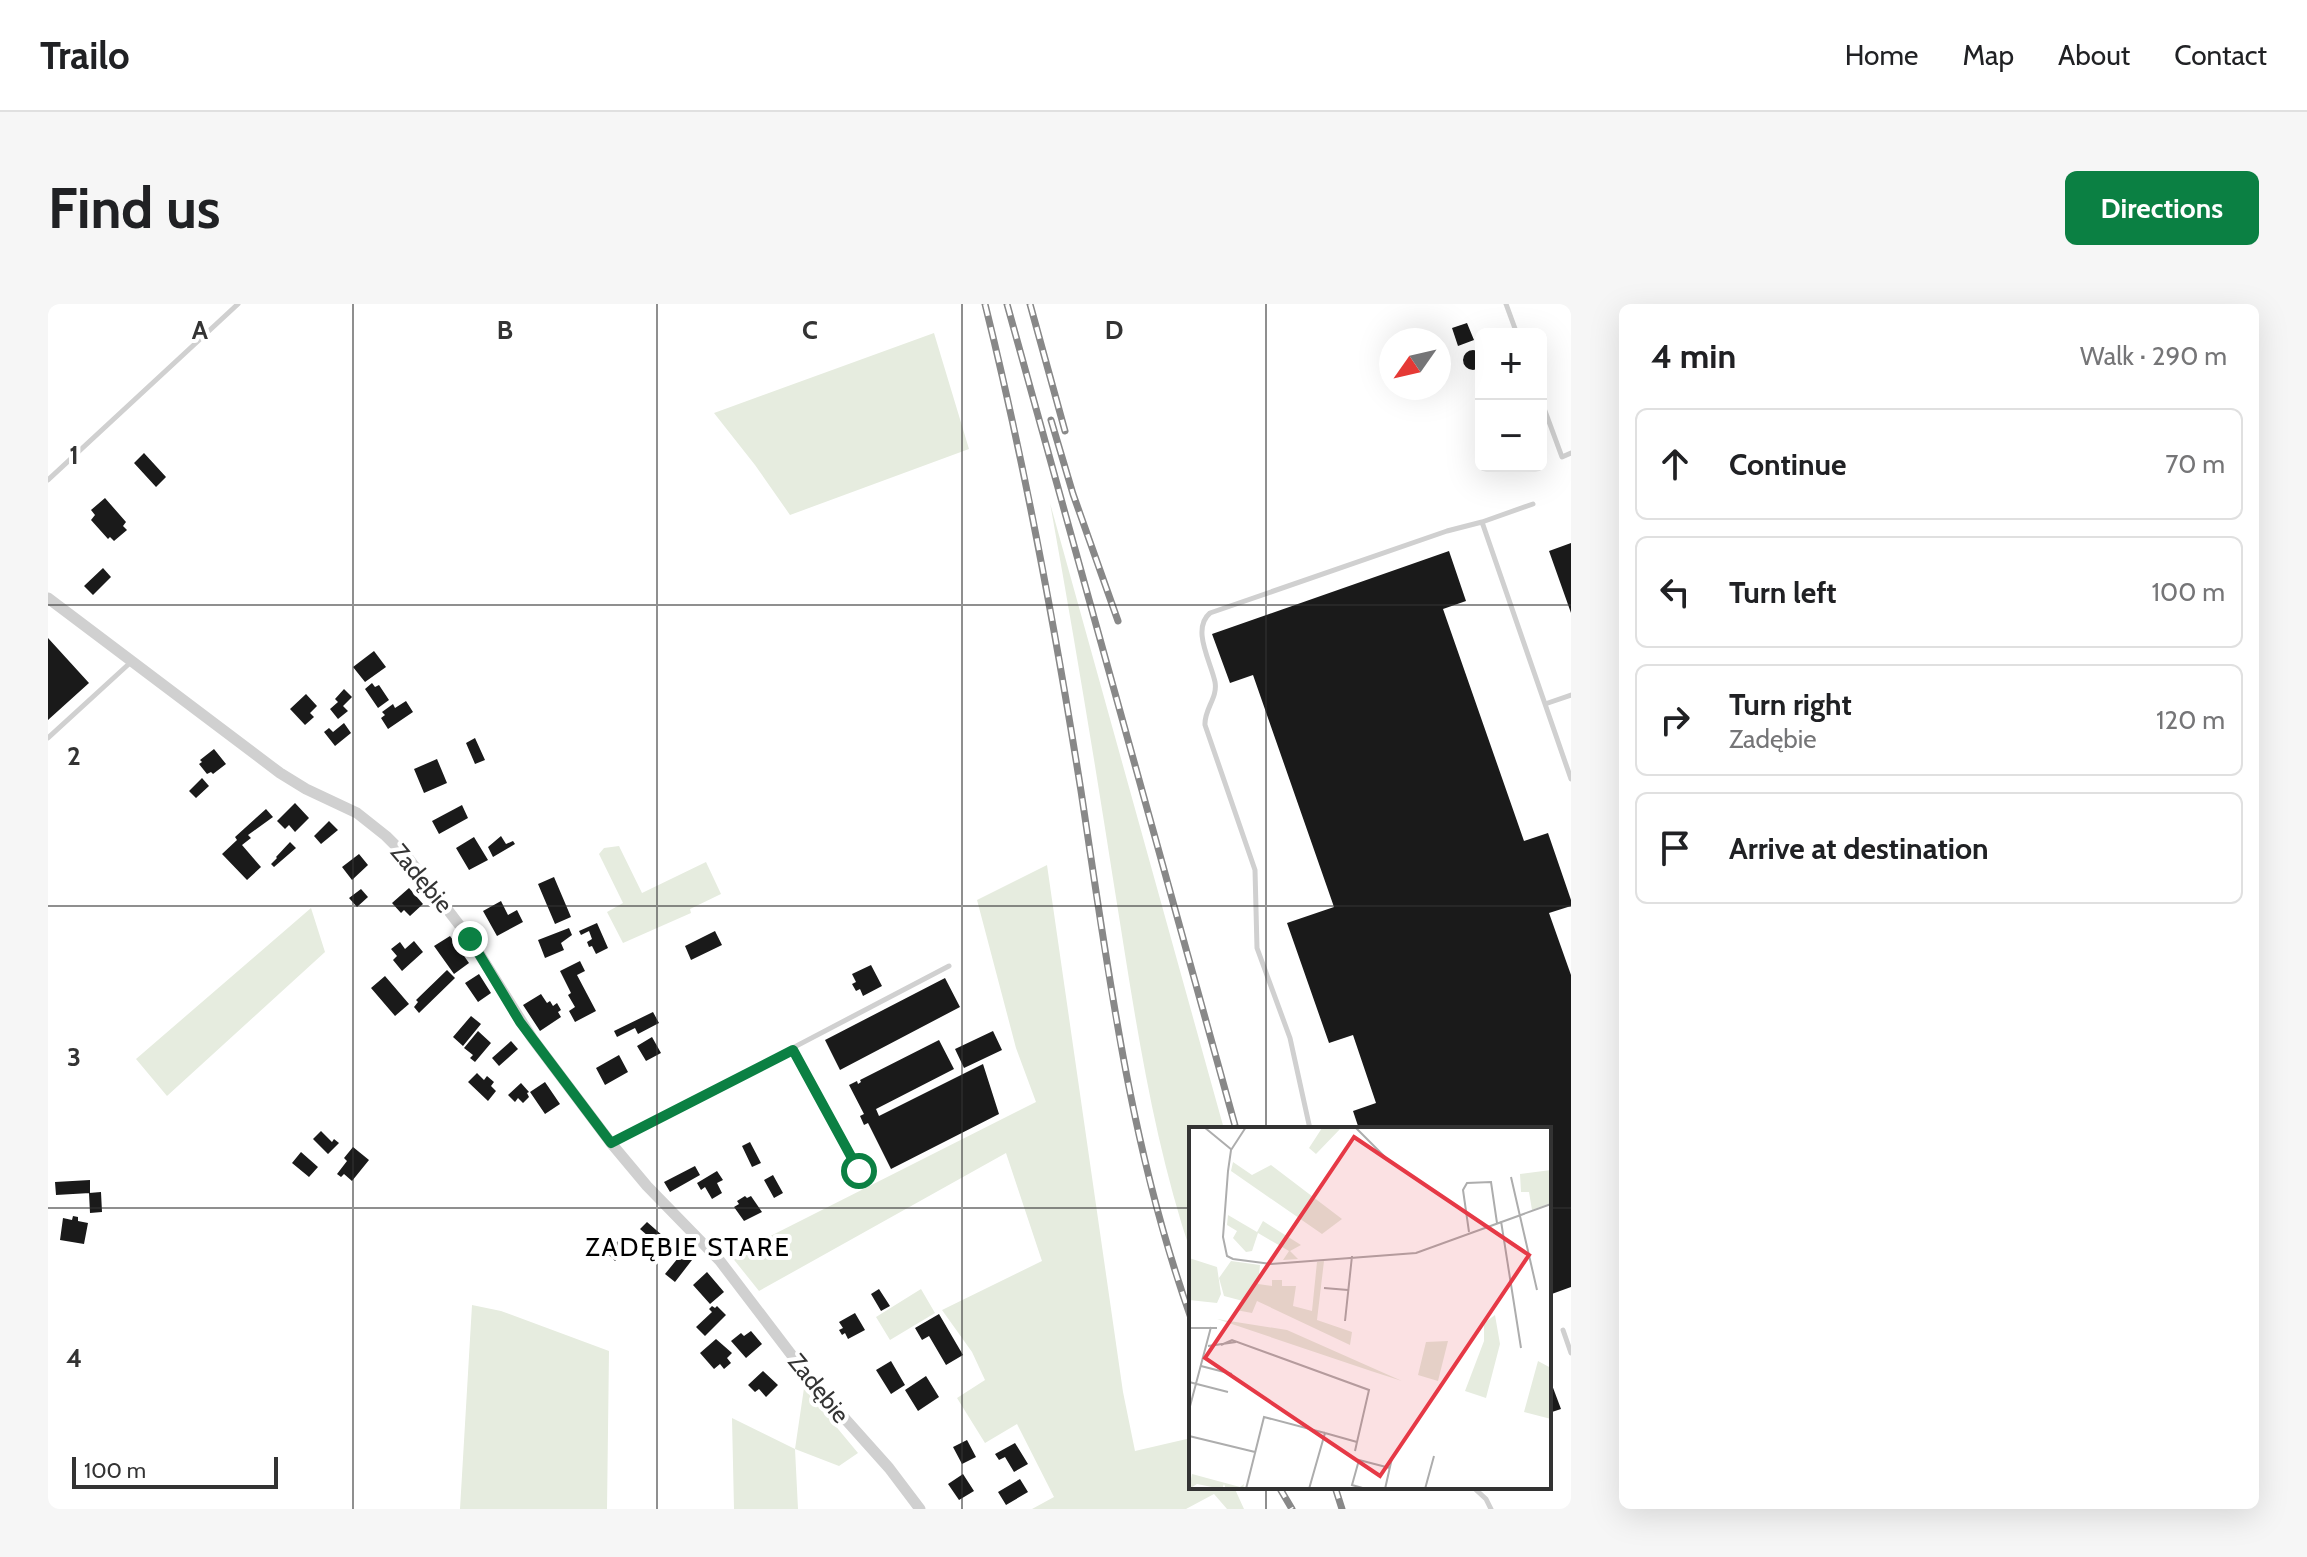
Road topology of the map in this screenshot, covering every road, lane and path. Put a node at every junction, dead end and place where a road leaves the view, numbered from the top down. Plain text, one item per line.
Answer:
1 (238, 304) edge
2 (1506, 304) edge
3 (1515, 328) edge
4 (1547, 416) edge
5 (1571, 453) edge
6 (48, 480) edge
7 (1533, 504) dead end
8 (1482, 522) junction
9 (48, 598) edge
10 (132, 661) junction
11 (1571, 695) edge
12 (1545, 704) junction
13 (48, 738) edge
14 (1571, 779) edge
15 (949, 966) dead end
16 (793, 1050) junction
17 (1310, 1127) edge
18 (611, 1143) junction
19 (859, 1171) dead end
20 (1563, 1330) dead end
21 (1571, 1353) edge
22 (1475, 1489) edge
23 (920, 1509) edge
24 (1491, 1509) edge

1 - 6 lane
2 - 3 lane
4 - 5 lane
7 - 8 lane
8 - 12 lane
8 - 17 lane
9 - 10 street, Zadębie
10 - 13 lane
10 - 18 street, Zadębie
11 - 12 lane
12 - 14 lane
15 - 16 lane
16 - 18 lane
16 - 19 lane
18 - 23 street, Zadębie
20 - 21 lane
22 - 24 lane

